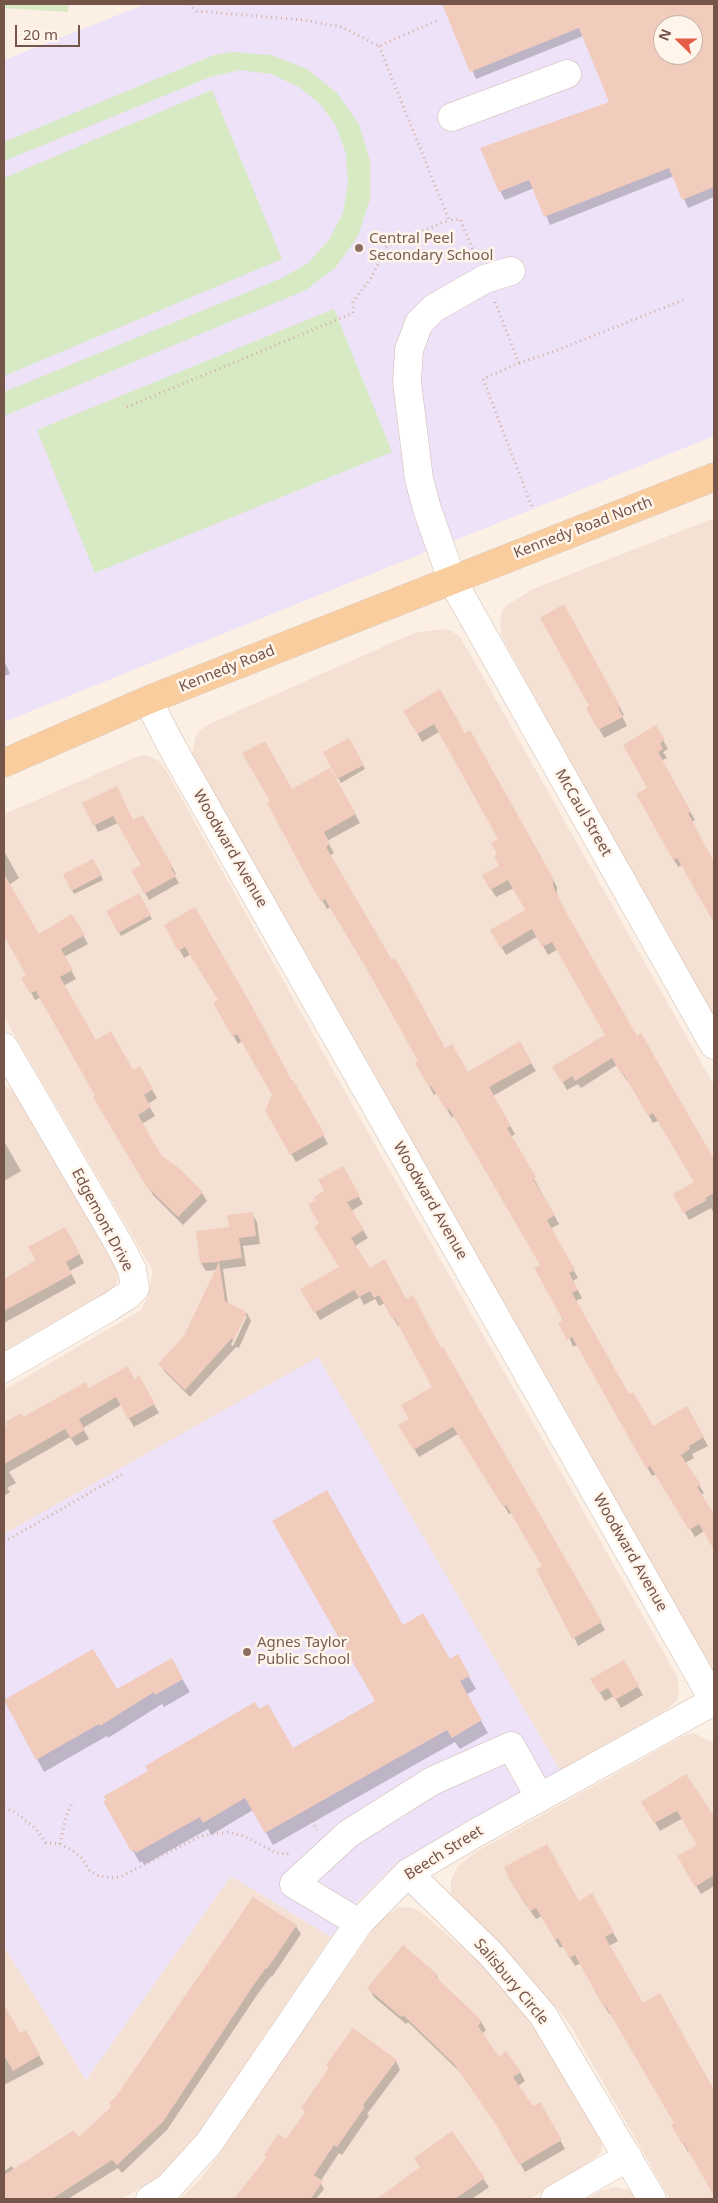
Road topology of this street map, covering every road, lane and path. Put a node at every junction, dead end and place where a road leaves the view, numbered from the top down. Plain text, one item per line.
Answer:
1 (189, 4) edge
2 (439, 20) dead end
3 (567, 74) dead end
4 (452, 117) dead end
5 (449, 220) dead end
6 (511, 271) dead end
7 (686, 299) dead end
8 (519, 363) dead end
9 (127, 407) dead end
10 (714, 477) edge
11 (452, 580) junction
12 (148, 700) junction
13 (4, 762) edge
14 (714, 1045) edge
15 (7, 1059) edge
16 (4, 1368) edge
17 (124, 1473) dead end
18 (4, 1542) edge
19 (714, 1701) edge
20 (434, 1738) dead end
21 (445, 1755) dead end
22 (540, 1798) junction
23 (73, 1802) dead end
24 (4, 1808) edge
25 (306, 1812) dead end
26 (321, 1837) dead end
27 (60, 1844) junction
28 (293, 1853) dead end
29 (408, 1873) junction
30 (358, 1923) junction
31 (628, 2157) junction
32 (150, 2199) edge
33 (555, 2199) edge
34 (652, 2199) edge

1 - 2 path
3 - 4 street
5 - 9 path
6 - 11 street, McCaul Street
7 - 8 path
10 - 11 main road, Kennedy Road North
11 - 12 main road, Kennedy Road
11 - 14 street, McCaul Street
12 - 13 main road, Kennedy Road
12 - 19 street, Woodward Avenue
15 - 16 street, Edgemont Drive
17 - 18 path
19 - 22 street, Beech Street
20 - 21 path
22 - 29 street, Beech Street
22 - 30 street
23 - 27 path
24 - 27 path
25 - 26 path
27 - 28 path
29 - 30 street, Beech Street
29 - 31 street, Salisbury Circle
30 - 32 street, Beech Street
31 - 33 street
31 - 34 street, Salisbury Circle

